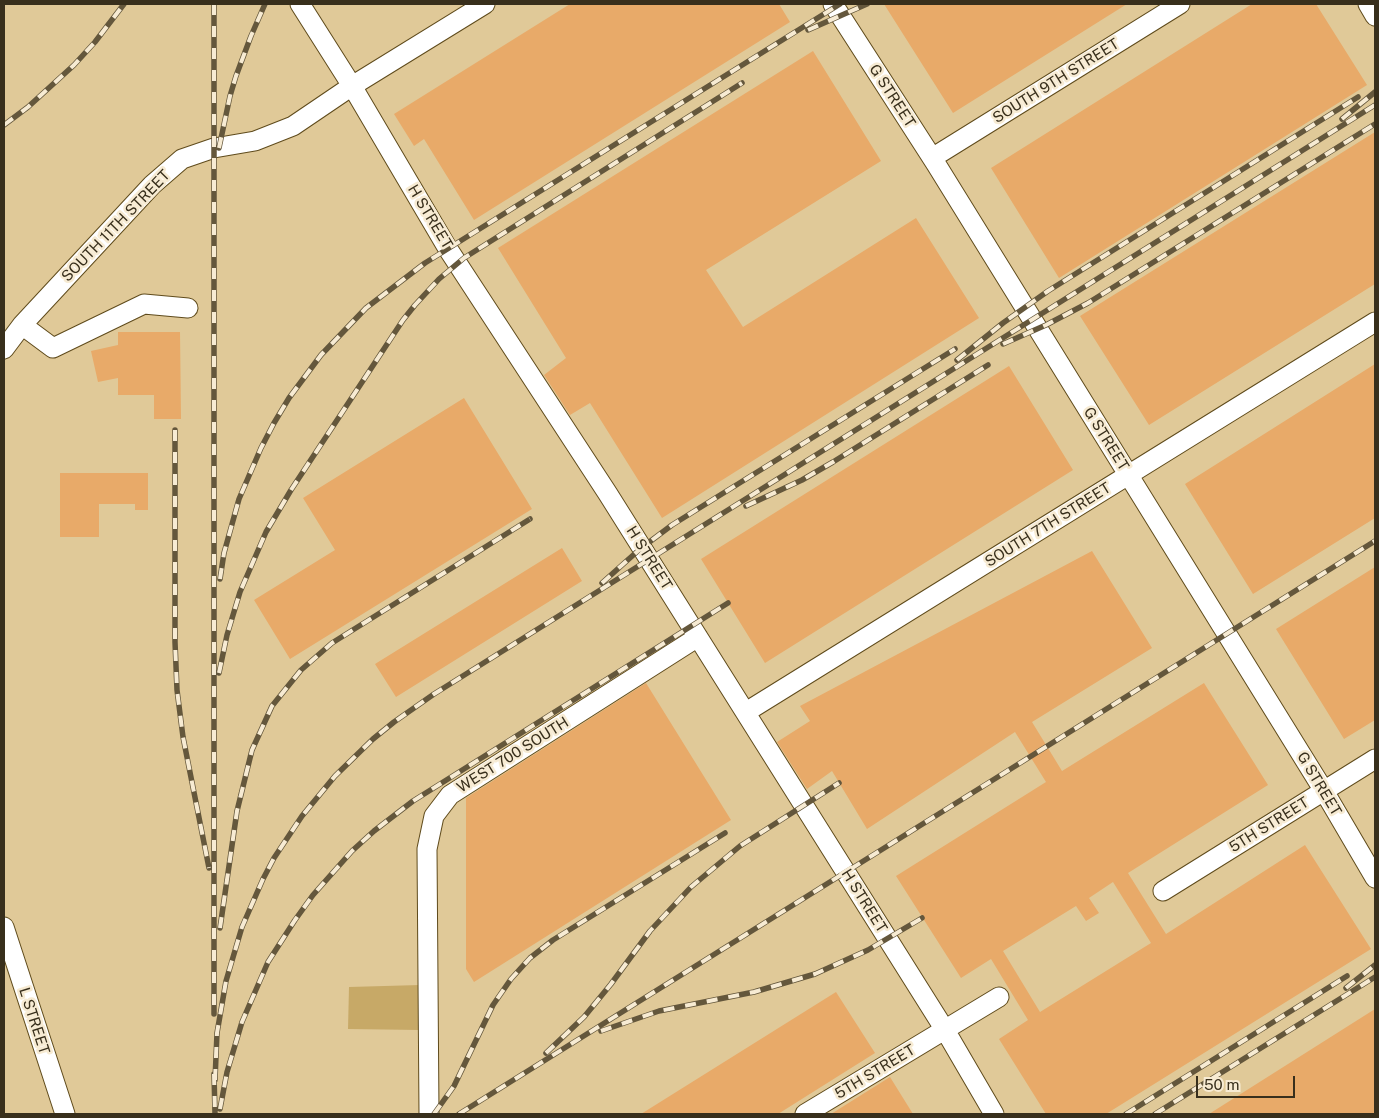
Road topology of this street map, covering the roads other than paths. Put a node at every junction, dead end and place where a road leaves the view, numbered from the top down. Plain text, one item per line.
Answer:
1 (300, 4) edge
2 (485, 4) edge
3 (833, 4) edge
4 (1180, 4) edge
5 (1368, 4) edge
6 (1375, 16) edge
7 (352, 86) junction
8 (932, 158) junction
9 (188, 308) dead end
10 (1375, 322) edge
11 (22, 325) junction
12 (4, 349) edge
13 (1128, 475) junction
14 (698, 637) junction
15 (746, 712) junction
16 (1375, 759) edge
17 (1324, 791) junction
18 (1375, 878) edge
19 (1163, 890) dead end
20 (4, 927) edge
21 (999, 996) dead end
22 (945, 1030) junction
23 (65, 1114) edge
24 (429, 1114) edge
25 (805, 1114) edge
26 (994, 1114) edge

1 - 7 lane, H STREET
2 - 7 lane, SOUTH 11TH STREET
3 - 8 lane, G STREET
4 - 8 lane, SOUTH 9TH STREET
5 - 6 lane
7 - 11 lane, SOUTH 11TH STREET
7 - 14 lane, H STREET
8 - 13 lane, G STREET
9 - 11 lane
10 - 13 lane, SOUTH 7TH STREET
11 - 12 lane, SOUTH 11TH STREET
13 - 15 lane, SOUTH 7TH STREET
13 - 17 lane, G STREET
14 - 15 lane, H STREET
14 - 24 lane, WEST 700 SOUTH
15 - 22 lane, H STREET
16 - 17 lane, 5TH STREET
17 - 18 lane, G STREET
17 - 19 lane, 5TH STREET
20 - 23 lane, L STREET
21 - 22 lane, 5TH STREET
22 - 25 lane, 5TH STREET
22 - 26 lane, H STREET

